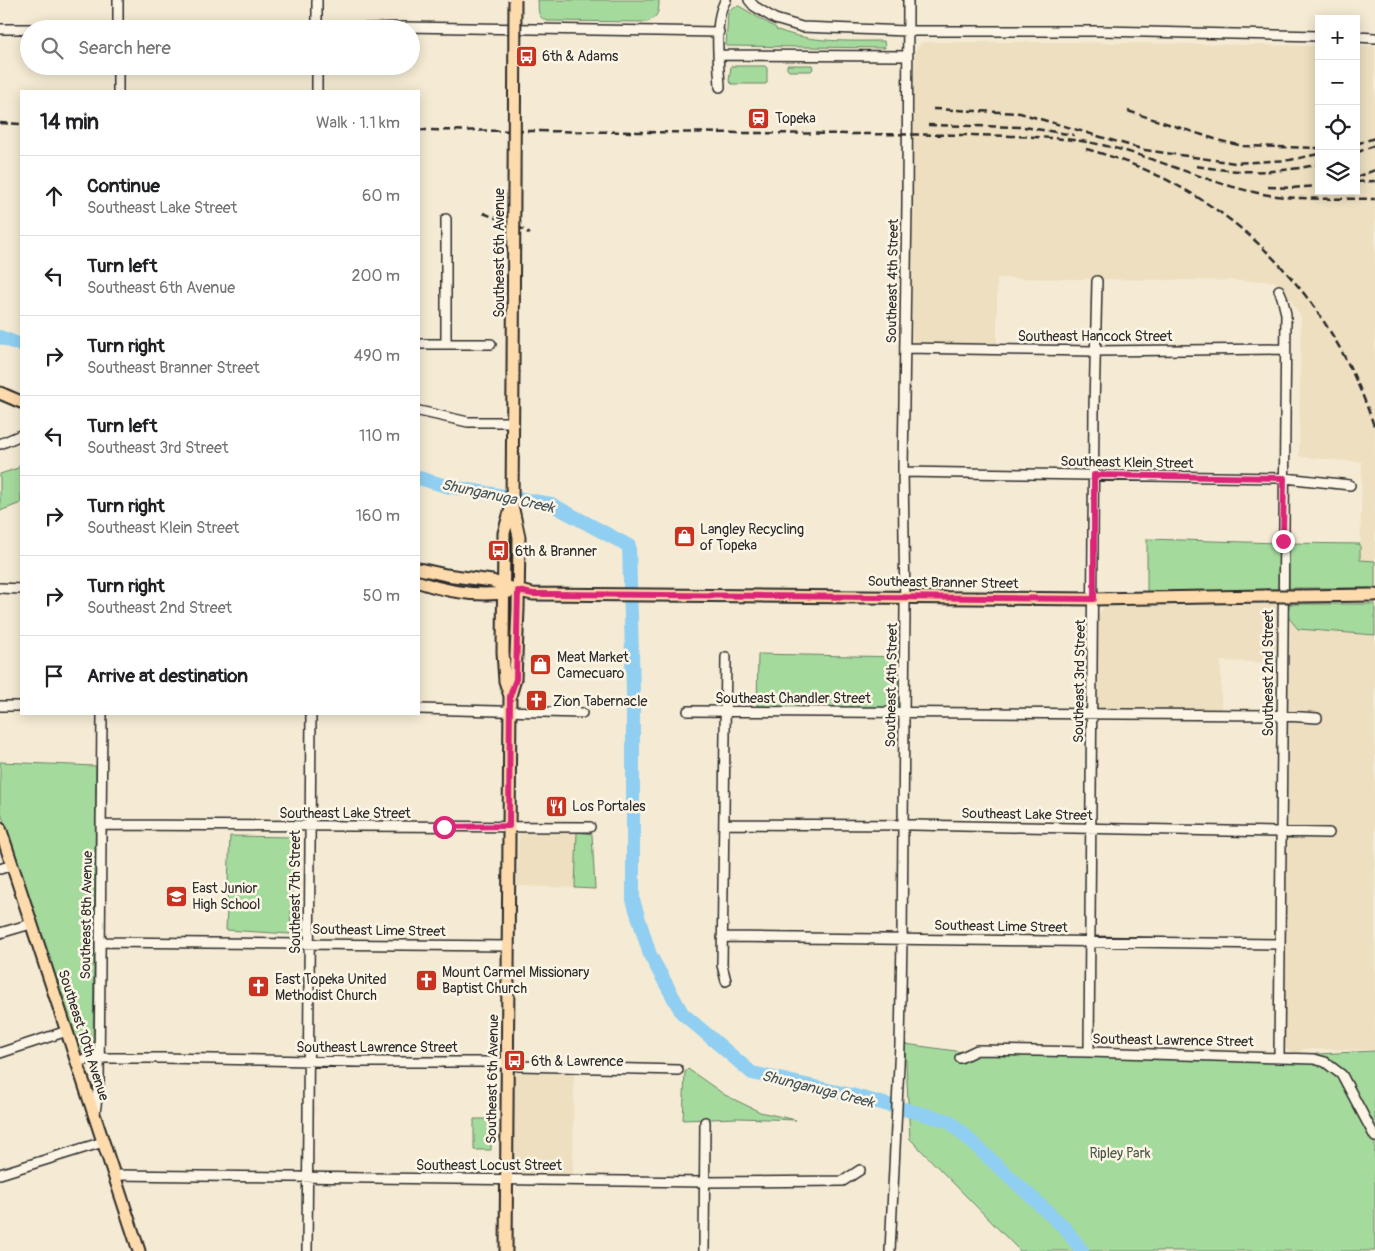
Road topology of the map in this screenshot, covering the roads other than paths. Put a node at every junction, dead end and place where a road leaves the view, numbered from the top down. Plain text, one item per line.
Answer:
1 (118, 0) edge
2 (317, 0) edge
3 (515, 0) edge
4 (726, 0) edge
5 (749, 0) edge
6 (908, 0) edge
7 (118, 20) edge
8 (317, 20) edge
9 (420, 27) edge
10 (0, 28) edge
11 (20, 29) edge
12 (907, 30) junction
13 (719, 32) junction
14 (1315, 36) edge
15 (1360, 37) edge
16 (1375, 38) edge
17 (719, 55) junction
18 (907, 56) junction
19 (118, 75) edge
20 (317, 75) edge
21 (720, 87) dead end
22 (118, 90) edge
23 (317, 90) edge
24 (446, 219) dead end
25 (1098, 281) dead end
26 (1279, 290) dead end
27 (420, 344) edge
28 (446, 344) junction
29 (491, 344) dead end
30 (905, 348) junction
31 (1286, 349) junction
32 (1094, 351) junction
33 (0, 393) edge
34 (20, 402) edge
35 (420, 411) edge
36 (513, 422) junction
37 (20, 435) edge
38 (0, 444) edge
39 (903, 472) junction
40 (1094, 475) junction
41 (1284, 478) junction
42 (1350, 485) dead end
43 (512, 505) junction
44 (420, 568) edge
45 (420, 582) edge
46 (0, 588) edge
47 (20, 589) edge
48 (504, 589) junction
49 (518, 591) junction
50 (1371, 595) edge
51 (905, 597) junction
52 (1094, 599) junction
53 (726, 658) dead end
54 (510, 696) junction
55 (0, 706) edge
56 (20, 706) edge
57 (420, 709) edge
58 (510, 711) junction
59 (688, 711) dead end
60 (726, 711) junction
61 (904, 712) junction
62 (582, 713) dead end
63 (1092, 714) junction
64 (102, 715) edge
65 (311, 715) edge
66 (1282, 716) junction
67 (1317, 718) dead end
68 (724, 824) junction
69 (101, 825) junction
70 (310, 826) junction
71 (509, 826) junction
72 (904, 826) junction
73 (590, 827) dead end
74 (0, 828) edge
75 (1091, 829) junction
76 (1281, 832) junction
77 (1329, 833) dead end
78 (12, 865) junction
79 (0, 869) edge
80 (31, 924) junction
81 (0, 933) edge
82 (722, 937) junction
83 (902, 939) junction
84 (1090, 941) junction
85 (100, 942) junction
86 (309, 943) junction
87 (1280, 944) junction
88 (508, 946) junction
89 (726, 981) dead end
90 (67, 1031) junction
91 (0, 1052) edge
92 (1089, 1052) junction
93 (1279, 1056) junction
94 (99, 1058) junction
95 (960, 1058) dead end
96 (76, 1061) junction
97 (308, 1061) junction
98 (507, 1064) junction
99 (678, 1070) dead end
100 (94, 1115) junction
101 (705, 1122) dead end
102 (1375, 1137) edge
103 (104, 1142) junction
104 (860, 1170) dead end
105 (0, 1174) edge
106 (114, 1175) junction
107 (307, 1178) junction
108 (506, 1179) junction
109 (705, 1182) junction
110 (139, 1251) edge
111 (307, 1251) edge
112 (506, 1251) edge
113 (704, 1251) edge
114 (890, 1251) edge

1 - 7 street
2 - 8 street
3 - 36 main road, Southeast 6th Avenue, bridge
4 - 13 street
5 - 12 street
6 - 12 street, Southeast 4th Street
9 - 13 street
10 - 11 street
12 - 14 street
12 - 18 street, Southeast 4th Street
13 - 17 street
15 - 16 street
17 - 18 street
17 - 21 street
18 - 30 street, Southeast 4th Street
19 - 22 street
20 - 23 street
24 - 28 street
25 - 32 street, Southeast 3rd Street
26 - 31 street, Southeast 2nd Street
27 - 28 street
28 - 29 street
30 - 32 street, Southeast Hancock Street
30 - 39 street, Southeast 4th Street
31 - 32 street, Southeast Hancock Street
31 - 41 street, Southeast 2nd Street
32 - 40 street, Southeast 3rd Street
33 - 34 main road
35 - 36 street
36 - 43 main road, Southeast 6th Avenue
37 - 38 street
39 - 40 street, Southeast Klein Street
39 - 51 street, Southeast 4th Street
40 - 41 street, Southeast Klein Street
40 - 52 street, Southeast 3rd Street
41 - 42 street, Southeast Klein Street
41 - 66 street, Southeast 2nd Street
43 - 48 main road, Southeast 6th Avenue
43 - 49 main road, Southeast 6th Avenue
44 - 48 main road, Southeast Branner Street
45 - 48 main road, Southeast Branner Street
46 - 47 street
48 - 49 main road, Southeast Branner Street
48 - 54 main road, Southeast 6th Avenue
49 - 51 main road, Southeast Branner Street
49 - 54 main road, Southeast 6th Avenue
50 - 52 main road, Southeast Branner Street, bridge
51 - 52 main road, Southeast Branner Street
51 - 61 street, Southeast 4th Street
52 - 63 street, Southeast 3rd Street
53 - 60 street
54 - 58 main road, Southeast 6th Avenue
55 - 56 street
57 - 58 street
58 - 62 street
58 - 71 main road, Southeast 6th Avenue
59 - 60 street, Southeast Chandler Street
60 - 61 street, Southeast Chandler Street
60 - 68 street
61 - 63 street, Southeast Chandler Street
61 - 72 street, Southeast 4th Street
63 - 66 street, Southeast Chandler Street
63 - 75 street, Southeast 3rd Street
64 - 69 street, Southeast 8th Avenue
65 - 70 street, Southeast 7th Street
66 - 67 street, Southeast Chandler Street
66 - 76 street, Southeast 2nd Street
68 - 72 street, Southeast Lake Street
68 - 82 street
69 - 70 street, Southeast Lake Street
69 - 85 street, Southeast 8th Avenue
70 - 71 street, Southeast Lake Street
70 - 86 street, Southeast 7th Street
71 - 73 street, Southeast Lake Street
71 - 88 main road, Southeast 6th Avenue
72 - 75 street, Southeast Lake Street
72 - 83 street, Southeast 4th Street
74 - 78 main road, Southeast 10th Avenue
75 - 76 street, Southeast Lake Street
75 - 84 street, Southeast 3rd Street
76 - 77 street, Southeast Lake Street
76 - 87 street, Southeast 2nd Street
78 - 79 street
78 - 80 main road, Southeast 10th Avenue
80 - 81 street
80 - 90 main road, Southeast 10th Avenue
82 - 83 street, Southeast Lime Street
82 - 89 street
83 - 84 street, Southeast Lime Street
83 - 114 street, Southeast 4th Street
84 - 87 street, Southeast Lime Street
84 - 92 street, Southeast 3rd Street
85 - 86 street, Southeast Lime Street
85 - 94 street, Southeast 8th Avenue
86 - 88 street, Southeast Lime Street
86 - 97 street, Southeast 7th Street
87 - 93 street, Southeast 2nd Street
88 - 98 main road, Southeast 6th Avenue
90 - 91 street
90 - 96 main road, Southeast 10th Avenue
92 - 93 street, Southeast Lawrence Street
92 - 95 street, Southeast Lawrence Street
93 - 102 street, Southeast Lawrence Street
94 - 96 street, Southeast Lawrence Street
94 - 97 street, Southeast Lawrence Street
94 - 100 street, Southeast 8th Avenue
96 - 100 main road, Southeast 10th Avenue
97 - 98 street, Southeast Lawrence Street
97 - 107 street, Southeast 7th Street
98 - 99 street, Southeast Lawrence Street
98 - 108 main road, Southeast 6th Avenue
100 - 103 main road, Southeast 10th Avenue
101 - 109 street
103 - 105 street
103 - 106 main road, Southeast 10th Avenue
104 - 109 street, Southeast Locust Street
106 - 107 street, Southeast Locust Street
106 - 110 main road, Southeast 10th Avenue
107 - 108 street, Southeast Locust Street
107 - 111 street, Southeast 7th Street
108 - 109 street, Southeast Locust Street
108 - 112 main road, Southeast 6th Avenue
109 - 113 street

